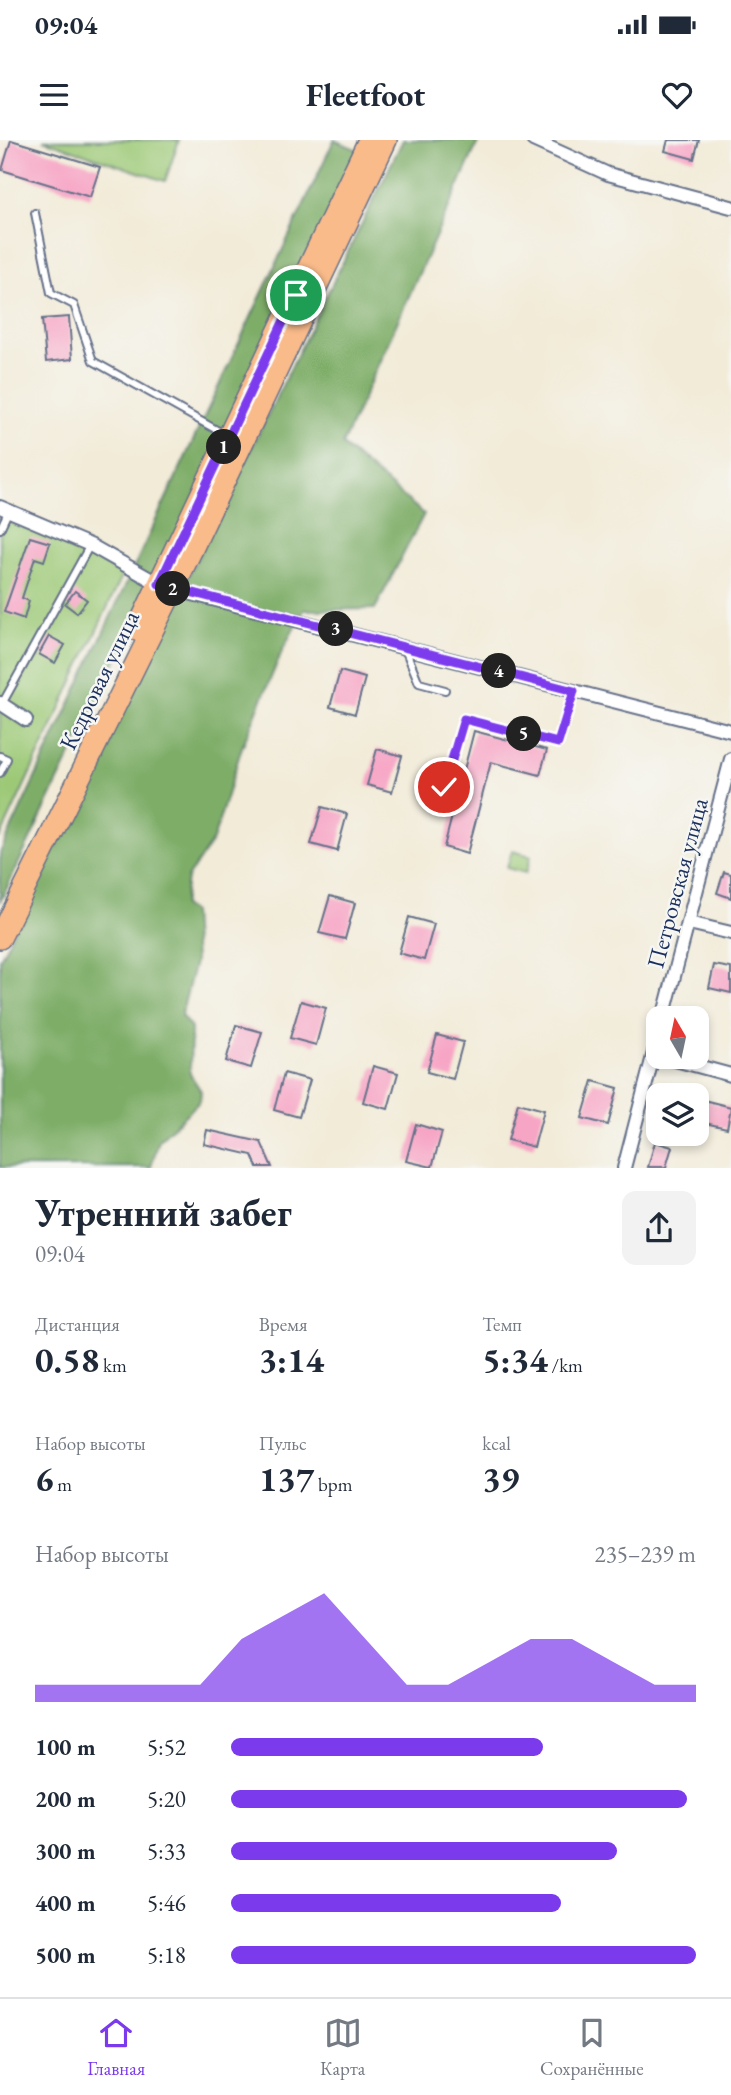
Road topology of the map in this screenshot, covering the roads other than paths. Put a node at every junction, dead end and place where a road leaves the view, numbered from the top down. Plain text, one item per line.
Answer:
1 (369, 140) edge
2 (386, 140) edge
3 (533, 140) edge
4 (731, 207) edge
5 (35, 213) dead end
6 (228, 437) junction
7 (4, 508) edge
8 (0, 529) edge
9 (90, 545) junction
10 (166, 586) junction
11 (404, 647) junction
12 (445, 690) dead end
13 (574, 691) junction
14 (1, 703) edge
15 (26, 720) dead end
16 (731, 731) edge
17 (0, 756) edge
18 (731, 759) edge
19 (0, 773) edge
20 (444, 787) dead end
21 (0, 912) edge
22 (689, 923) junction
23 (731, 933) edge
24 (0, 938) edge
25 (666, 1006) edge
26 (654, 1069) edge
27 (708, 1069) edge
28 (731, 1075) edge
29 (624, 1167) edge

1 - 6 main road, Кедровая улица
2 - 10 main road, Кедровая улица
3 - 4 street
5 - 6 lane
6 - 10 main road, Кедровая улица
7 - 8 lane
7 - 9 street
9 - 10 street
9 - 14 lane
10 - 11 street
10 - 21 main road, Кедровая улица
10 - 24 main road, Кедровая улица
11 - 12 lane
11 - 13 street
13 - 16 street
13 - 20 lane
14 - 15 street
17 - 19 lane
18 - 22 street, Петровская улица
22 - 23 street
22 - 25 street, Петровская улица
26 - 29 street
27 - 28 street

